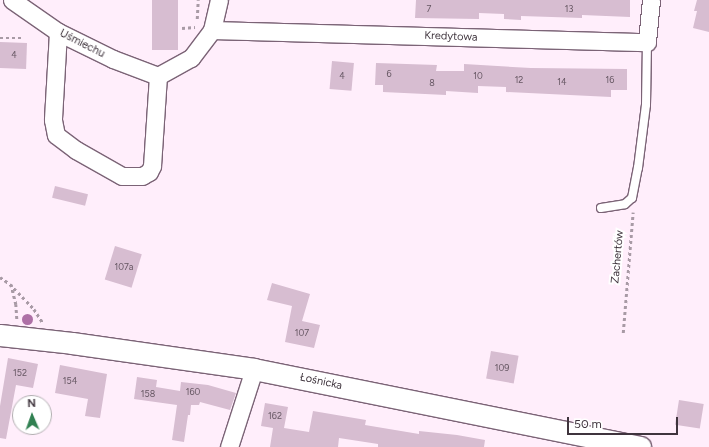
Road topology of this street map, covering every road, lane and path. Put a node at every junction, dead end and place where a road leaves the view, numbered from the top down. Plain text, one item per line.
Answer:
1 (12, 0) edge
2 (219, 0) edge
3 (651, 0) edge
4 (182, 28) dead end
5 (205, 29) junction
6 (58, 32) junction
7 (0, 38) edge
8 (24, 38) dead end
9 (647, 42) junction
10 (158, 76) junction
11 (635, 182) junction
12 (601, 208) dead end
13 (0, 277) edge
14 (10, 284) junction
15 (623, 333) dead end
16 (8, 336) edge
17 (56, 342) junction
18 (254, 369) junction
19 (229, 447) edge
20 (640, 447) edge

1 - 6 street, Uśmiechu
2 - 5 street
3 - 9 street
4 - 5 path
5 - 9 street, Kredytowa
5 - 10 street
6 - 10 street, Uśmiechu
6 - 10 street
7 - 8 path
9 - 11 lane
11 - 12 lane
11 - 15 path, Zachertów
13 - 14 path
14 - 16 path
14 - 17 path
16 - 17 street, Łośnicka
17 - 18 street, Łośnicka
18 - 19 street
18 - 20 street, Łośnicka

